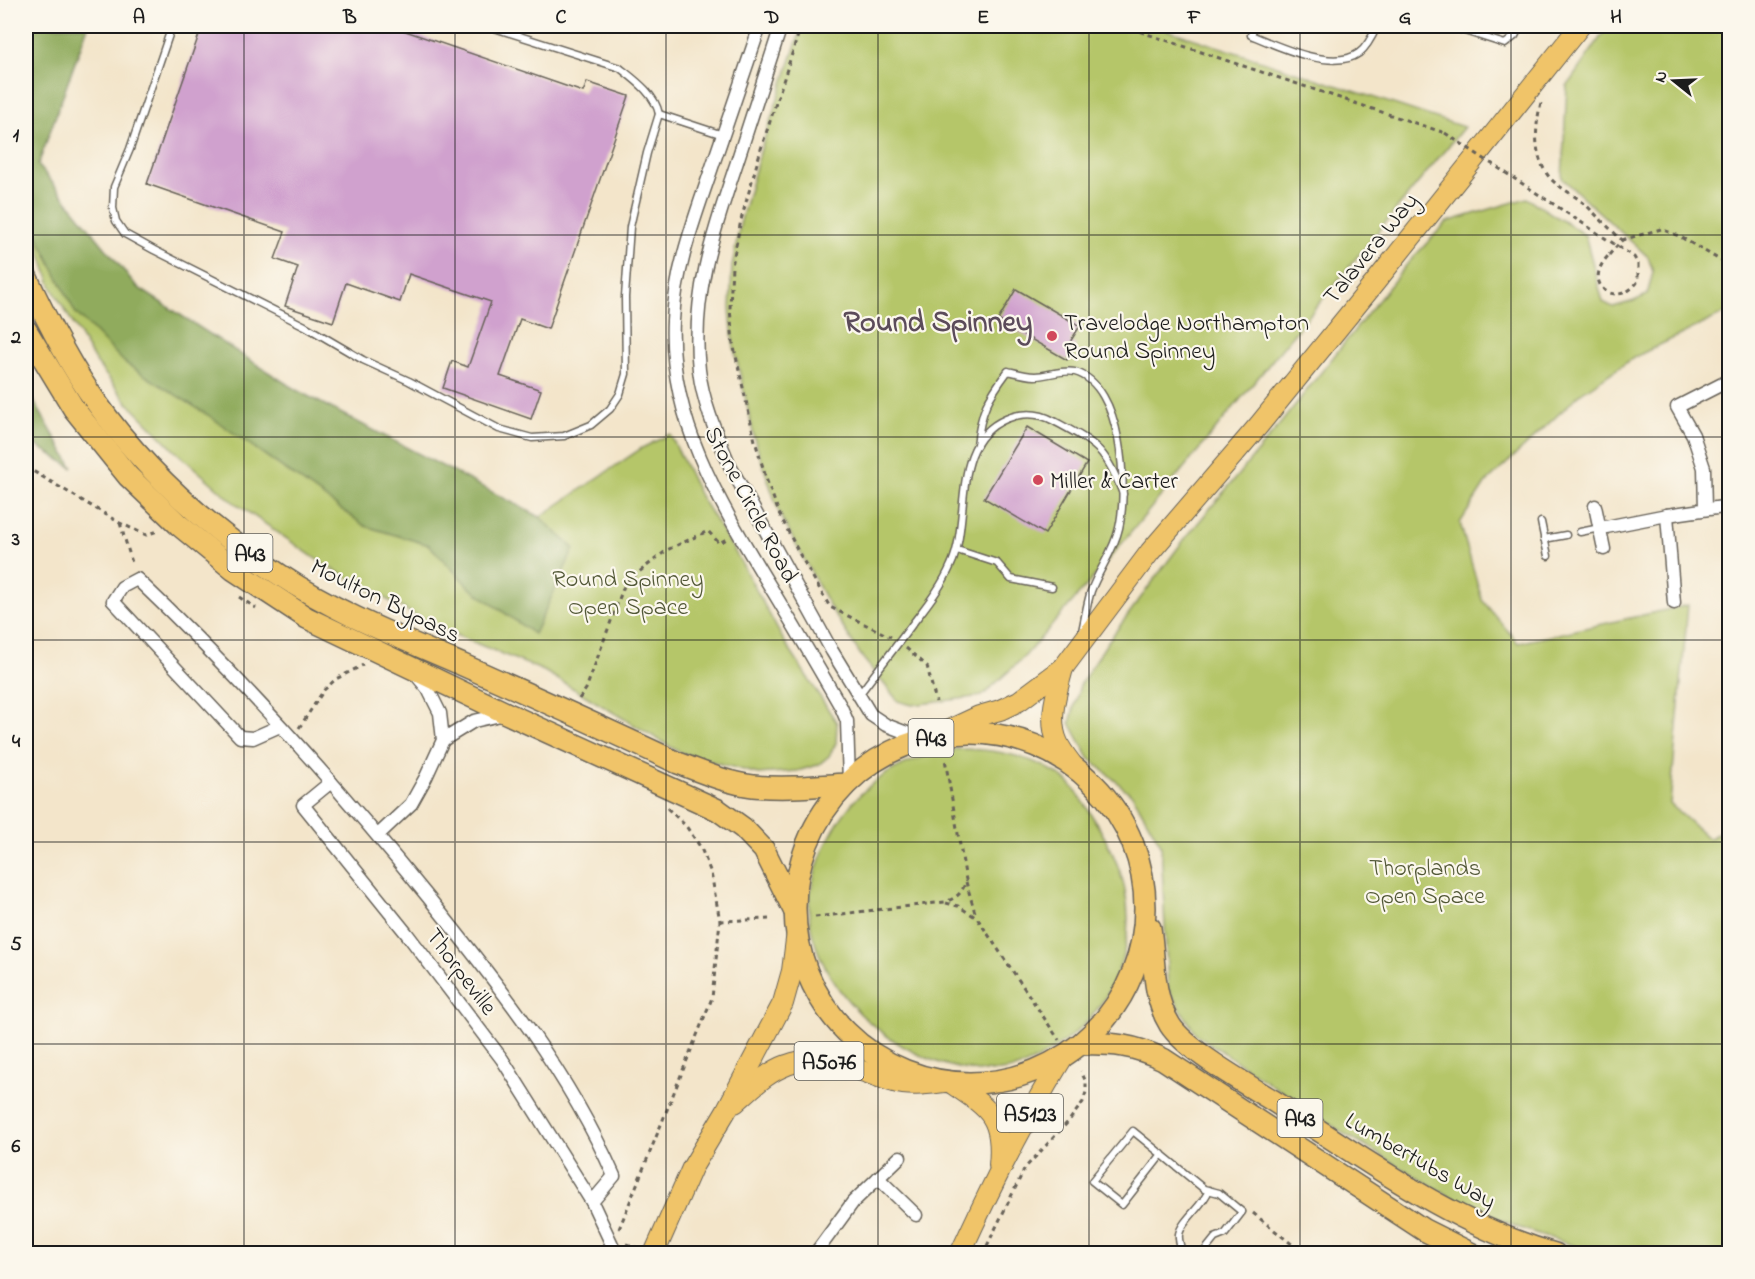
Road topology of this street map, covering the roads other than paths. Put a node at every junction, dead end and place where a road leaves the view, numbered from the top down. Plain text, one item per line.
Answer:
1 (172, 26) edge
2 (488, 26) edge
3 (760, 26) edge
4 (782, 26) edge
5 (1254, 26) edge
6 (1377, 26) edge
7 (1449, 26) edge
8 (1520, 26) edge
9 (1580, 26) edge
10 (659, 114) junction
11 (723, 135) junction
12 (26, 276) edge
13 (26, 330) edge
14 (1730, 380) edge
15 (976, 446) junction
16 (1123, 494) junction
17 (1595, 506) dead end
18 (1730, 506) edge
19 (1705, 509) junction
20 (1667, 514) junction
21 (1541, 522) dead end
22 (1600, 528) junction
23 (1580, 532) dead end
24 (1566, 535) dead end
25 (1544, 539) junction
26 (1604, 549) dead end
27 (957, 550) junction
28 (1548, 556) dead end
29 (1052, 586) dead end
30 (1674, 603) dead end
31 (1077, 649) junction
32 (1063, 668) junction
33 (412, 669) junction
34 (859, 695) junction
35 (506, 713) junction
36 (280, 726) junction
37 (929, 738) junction
38 (443, 740) junction
39 (1074, 767) junction
40 (331, 782) junction
41 (847, 784) junction
42 (378, 835) junction
43 (1145, 898) junction
44 (802, 921) junction
45 (1081, 1044) junction
46 (1061, 1048) junction
47 (948, 1082) junction
48 (726, 1111) junction
49 (1162, 1154) junction
50 (900, 1157) dead end
51 (998, 1170) junction
52 (878, 1178) junction
53 (1209, 1190) junction
54 (592, 1202) junction
55 (916, 1215) dead end
56 (614, 1249) road end
57 (654, 1253) edge
58 (815, 1254) edge
59 (960, 1254) edge
60 (1182, 1254) edge
61 (1200, 1254) edge
62 (1472, 1254) edge
63 (1555, 1254) edge

1 - 10 lane
2 - 10 lane
3 - 11 street, Stone Circle Road
4 - 34 street, Stone Circle Road
5 - 6 lane
7 - 8 lane
9 - 31 main road, Talavera Way
10 - 11 lane
11 - 41 street, Stone Circle Road
12 - 41 highway, Moulton Bypass / A43
13 - 33 highway, Moulton Bypass / A43
14 - 19 street
15 - 16 lane
15 - 16 lane
15 - 27 lane
16 - 31 lane
17 - 22 street
18 - 19 street
19 - 20 street
20 - 22 street
20 - 30 street
21 - 25 lane
22 - 23 lane
22 - 26 street
24 - 25 lane
25 - 28 lane
27 - 29 lane
27 - 34 lane
31 - 32 main road, Talavera Way
32 - 37 main road, Talavera Way
32 - 39 main road, Talavera Way
33 - 35 highway, Moulton Bypass / A43
33 - 38 street
34 - 37 street, Stone Circle Road
35 - 38 street
35 - 44 highway, Moulton Bypass / A43
36 - 36 street, Thorpeville
36 - 40 street, Thorpeville
37 - 39 highway, A43
37 - 41 highway, A43
38 - 42 street
39 - 43 highway, A43
40 - 42 street, Thorpeville
40 - 54 street, Thorpeville
41 - 44 highway, A43
42 - 54 street, Thorpeville
43 - 45 highway, A43
43 - 63 highway, Lumbertubs Way / A43
44 - 47 highway, A43
44 - 48 main road, A5076
45 - 46 highway, A43
45 - 62 highway, A43
46 - 47 highway, A43
46 - 51 main road, A5123
47 - 48 main road, A5076
47 - 51 main road, A5123
48 - 57 main road, A5076
49 - 49 lane
49 - 53 lane
50 - 52 street
51 - 59 main road, A5123
52 - 55 street
52 - 58 street
53 - 60 lane
53 - 61 lane
54 - 56 street, Thorpeville

